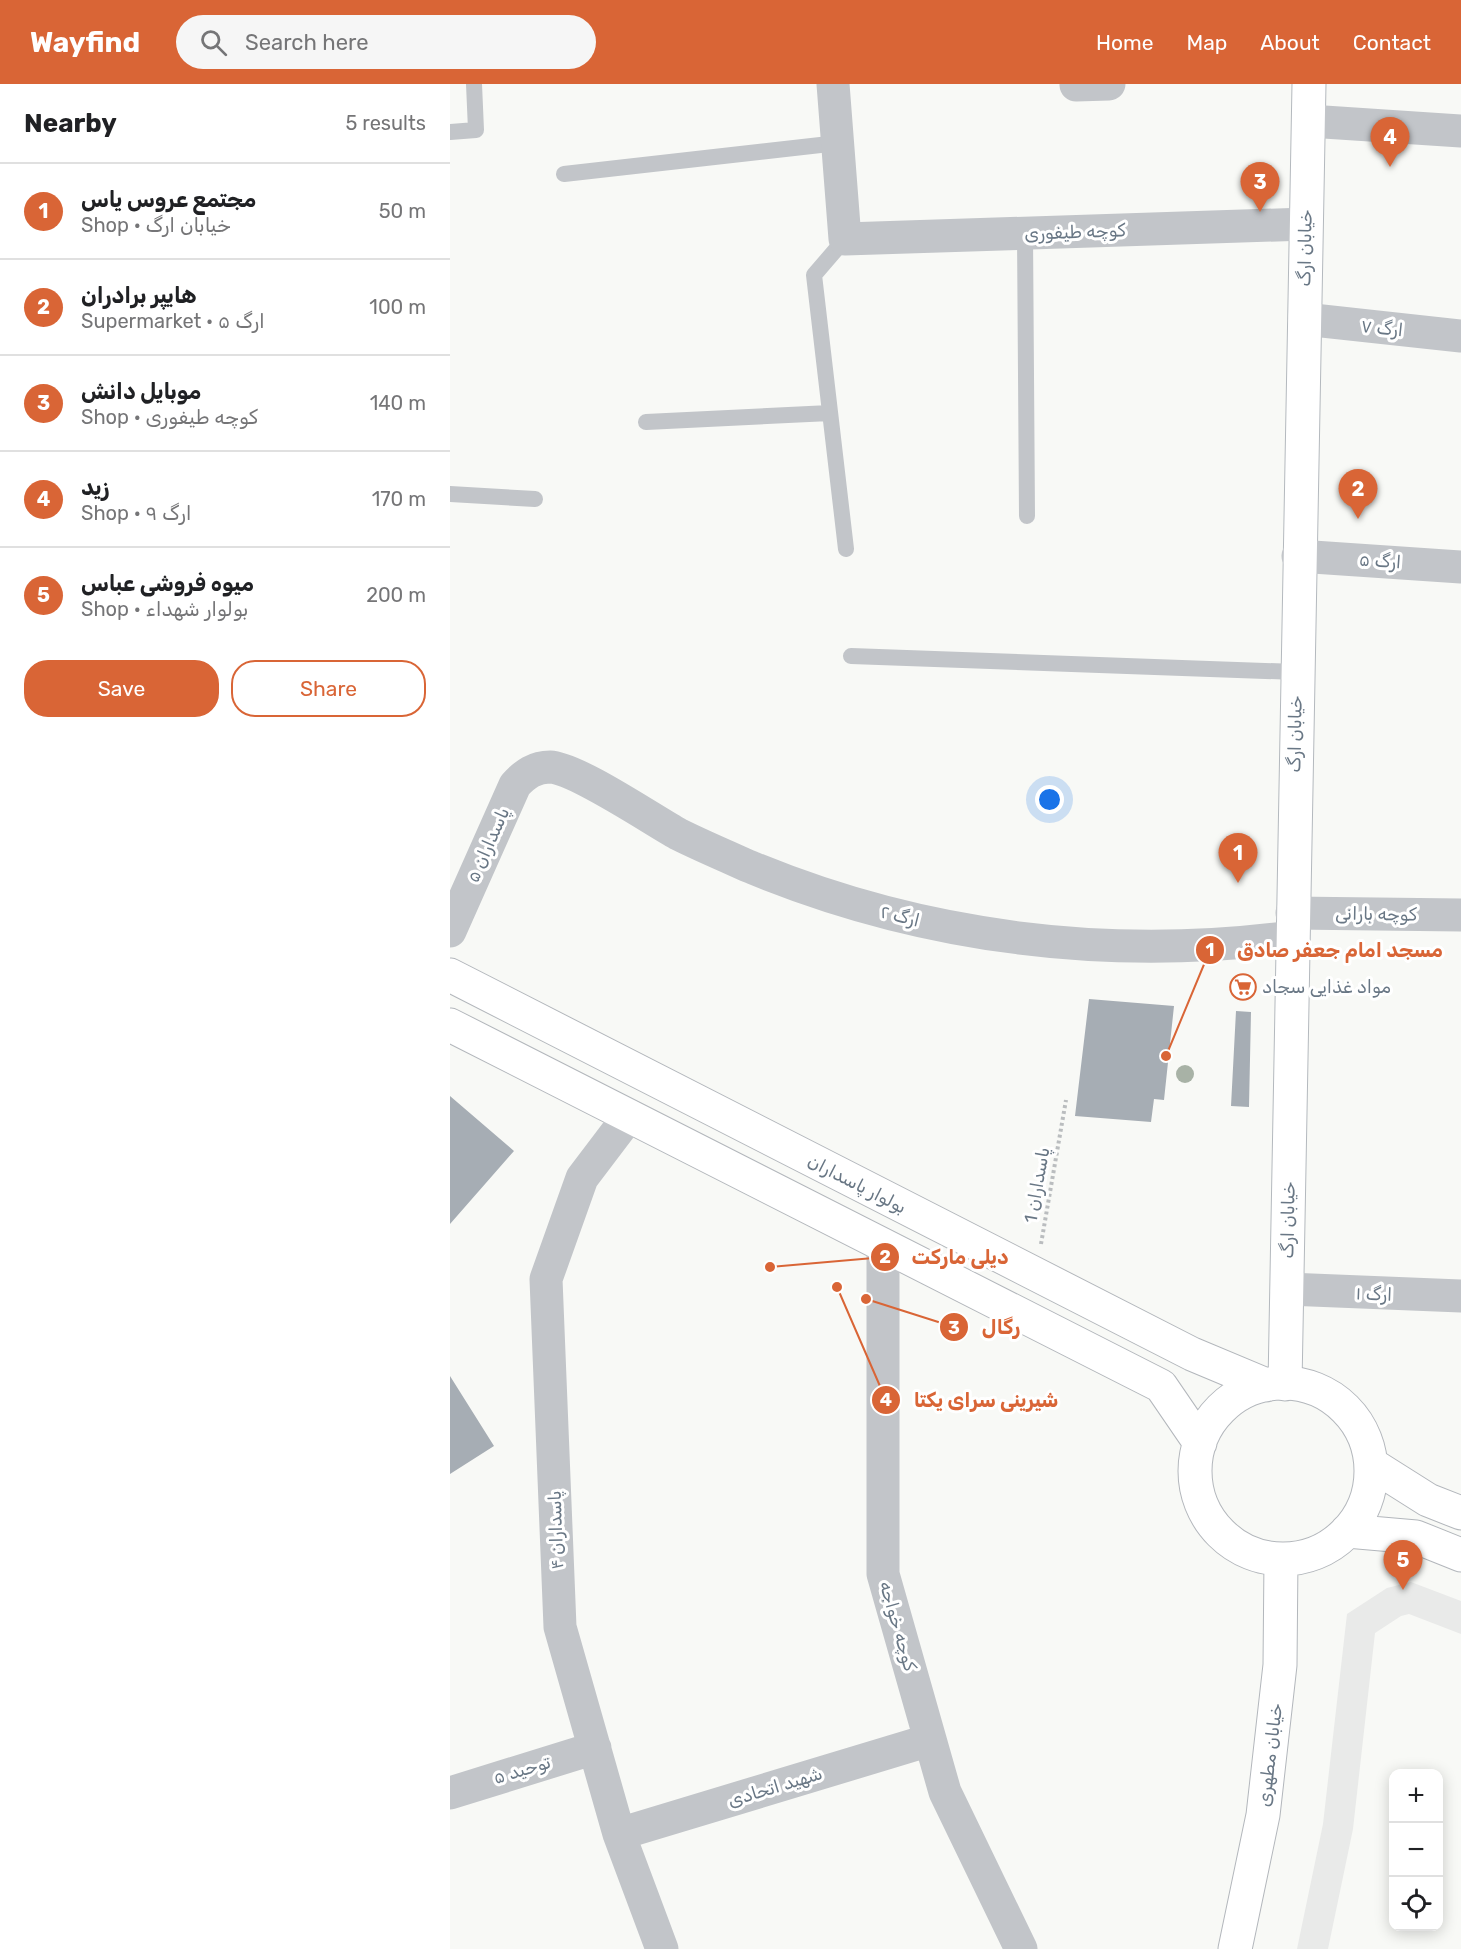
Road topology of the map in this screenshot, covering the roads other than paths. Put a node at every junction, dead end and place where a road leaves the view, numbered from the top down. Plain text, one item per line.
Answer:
1 (474, 84) edge
2 (833, 84) edge
3 (1109, 84) edge
4 (1310, 84) edge
5 (1076, 85) edge
6 (1309, 121) junction
7 (1461, 130) edge
8 (450, 132) edge
9 (838, 142) junction
10 (564, 174) dead end
11 (1306, 224) junction
12 (1025, 234) junction
13 (845, 239) junction
14 (1304, 319) junction
15 (1461, 336) edge
16 (830, 413) junction
17 (646, 422) dead end
18 (450, 494) edge
19 (536, 499) dead end
20 (1027, 516) dead end
21 (846, 549) dead end
22 (1299, 556) junction
23 (1461, 567) edge
24 (850, 656) dead end
25 (1296, 672) junction
26 (537, 768) joint
27 (1461, 915) edge
28 (1292, 925) junction
29 (450, 930) edge
30 (450, 975) edge
31 (450, 1025) edge
32 (629, 1116) junction
33 (883, 1245) junction
34 (1287, 1288) junction
35 (1461, 1296) edge
36 (1275, 1384) junction
37 (1200, 1443) junction
38 (1371, 1464) junction
39 (1461, 1513) edge
40 (1347, 1531) junction
41 (1461, 1555) edge
42 (1281, 1559) junction
43 (930, 1740) junction
44 (595, 1748) junction
45 (450, 1793) edge
46 (619, 1834) junction
47 (662, 1949) edge
48 (1021, 1949) edge
49 (1235, 1949) edge

1 - 8 lane
2 - 9 street
3 - 5 street
4 - 6 main road, خیابان ارگ
6 - 7 street
6 - 11 main road, خیابان ارگ
9 - 10 lane
9 - 13 street
11 - 12 street, کوچه طیفوری
11 - 14 main road, خیابان ارگ
12 - 13 street, کوچه طیفوری
12 - 20 lane
13 - 16 lane
14 - 15 street, ارگ ۷
14 - 22 main road, خیابان ارگ
16 - 17 lane
16 - 21 lane
18 - 19 lane
22 - 23 street, ارگ ۵
22 - 25 main road, خیابان ارگ
24 - 25 lane
25 - 28 main road, خیابان ارگ
26 - 28 street, ارگ ۲
26 - 29 street, پاسداران ۵
27 - 28 street, کوچه بارانی
28 - 34 main road, خیابان ارگ
30 - 36 main road, بولوار پاسداران
31 - 32 main road
32 - 33 main road
32 - 44 street, پاسداران ۴
33 - 37 main road
33 - 43 street, کوچه خواجه
34 - 35 street, ارگ ۱
34 - 36 main road, خیابان ارگ
36 - 37 main road
36 - 38 main road
37 - 42 main road
38 - 39 main road
38 - 40 main road
40 - 41 main road
40 - 42 main road
42 - 49 main road, خیابان مطهری
43 - 46 street, شهید اتحادی
43 - 48 street, کوچه خواجه
44 - 45 street, توحید ۵
44 - 46 street, پاسداران ۴
46 - 47 street, پاسداران ۴

